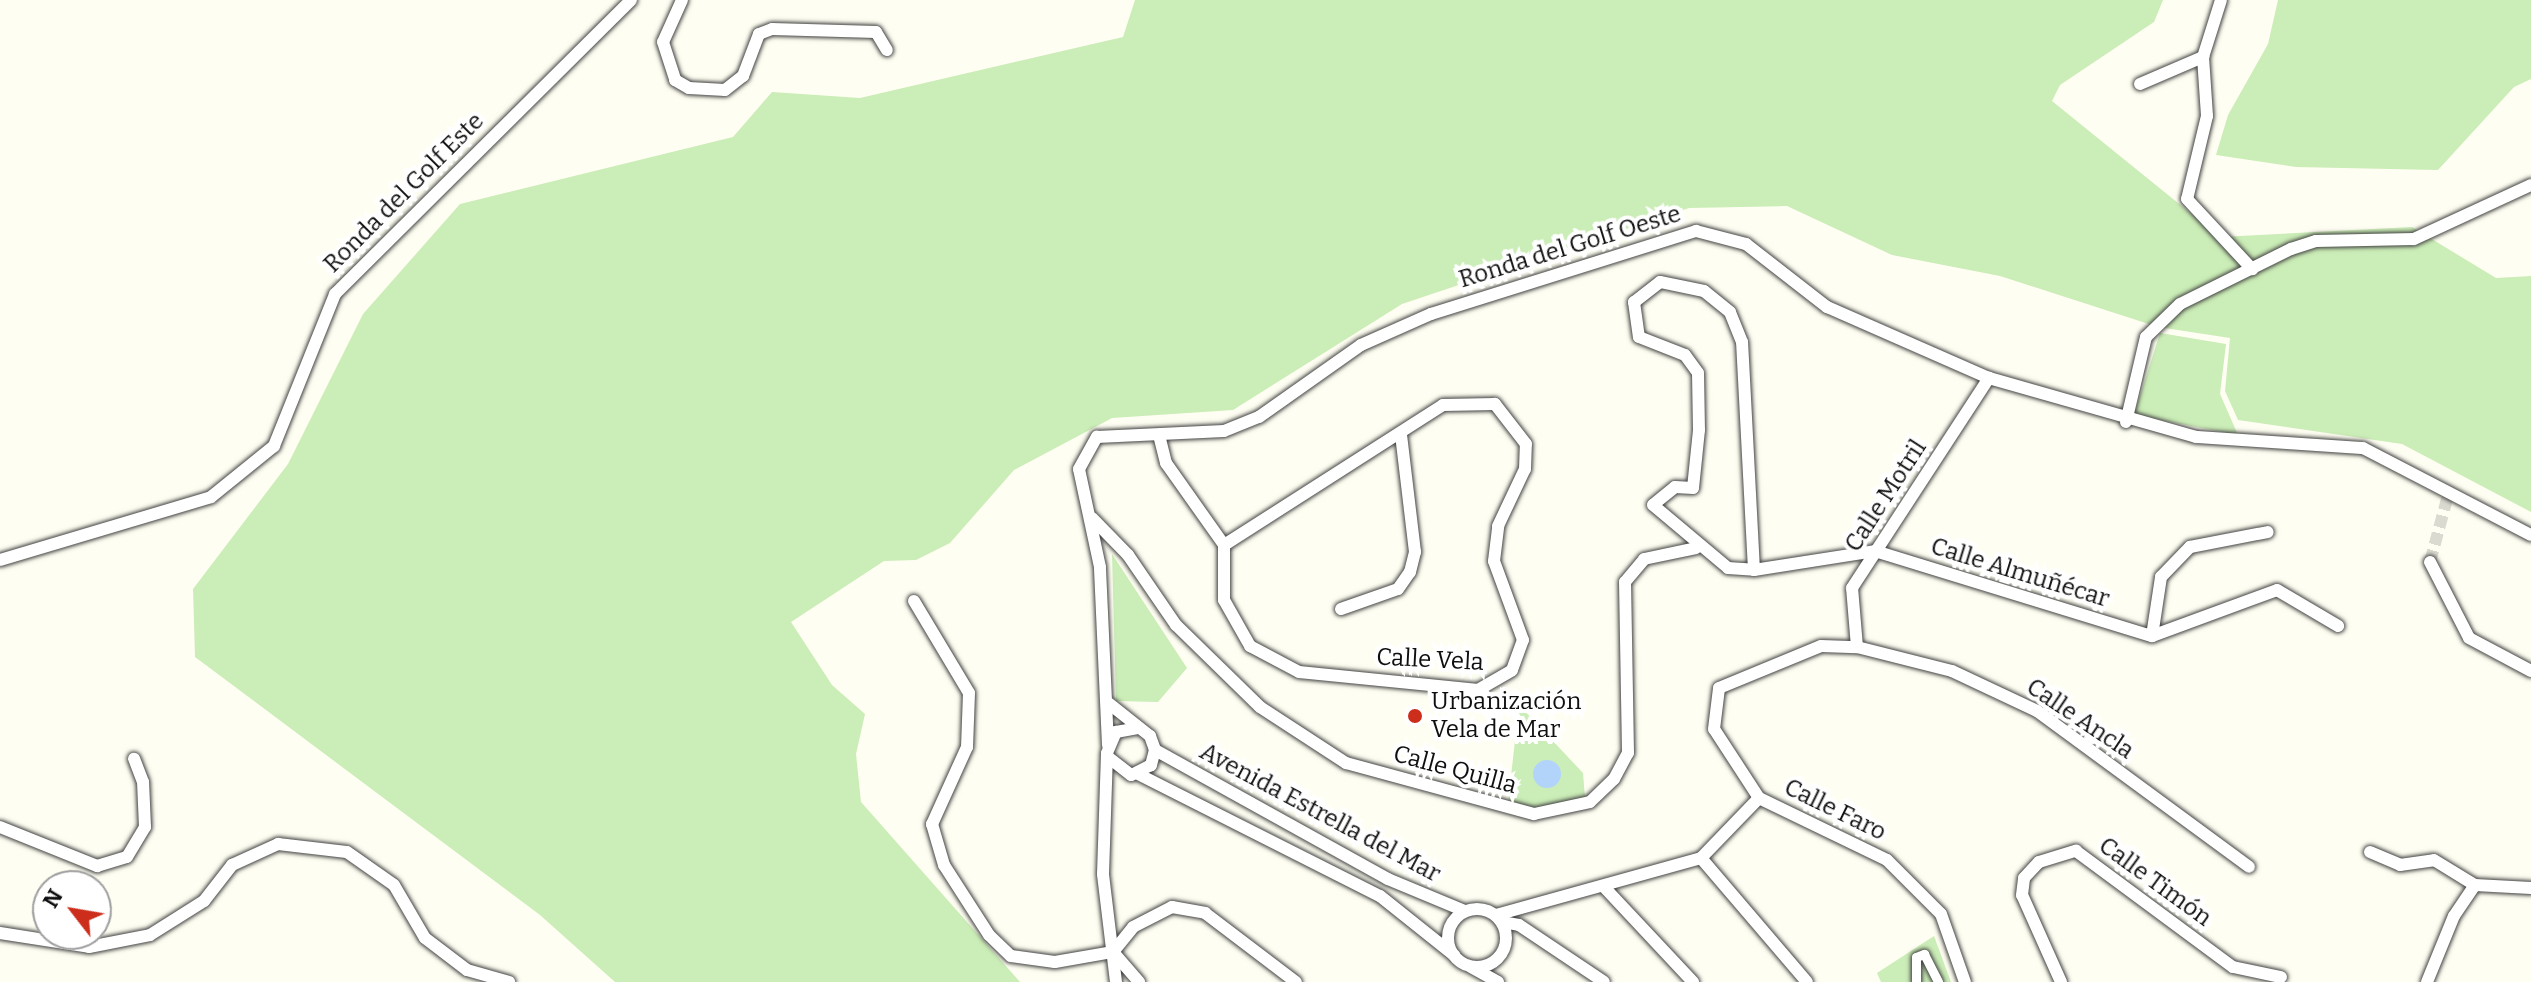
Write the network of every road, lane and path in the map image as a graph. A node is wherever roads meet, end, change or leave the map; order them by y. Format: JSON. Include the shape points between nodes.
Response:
{"nodes":[{"id":1,"x":631,"y":0,"type":"edge"},
{"id":2,"x":682,"y":0,"type":"edge"},
{"id":3,"x":2221,"y":0,"type":"edge"},
{"id":4,"x":887,"y":50,"type":"dead end"},
{"id":5,"x":2203,"y":57,"type":"junction"},
{"id":6,"x":2140,"y":84,"type":"dead end"},
{"id":7,"x":2531,"y":185,"type":"edge"},
{"id":8,"x":2252,"y":269,"type":"junction"},
{"id":9,"x":1989,"y":378,"type":"junction"},
{"id":10,"x":2126,"y":422,"type":"junction"},
{"id":11,"x":1401,"y":434,"type":"junction"},
{"id":12,"x":1159,"y":435,"type":"junction"},
{"id":13,"x":1092,"y":518,"type":"junction"},
{"id":14,"x":2268,"y":532,"type":"dead end"},
{"id":15,"x":2531,"y":535,"type":"edge"},
{"id":16,"x":1224,"y":545,"type":"junction"},
{"id":17,"x":1696,"y":548,"type":"junction"},
{"id":18,"x":1875,"y":551,"type":"junction"},
{"id":19,"x":0,"y":560,"type":"edge"},
{"id":20,"x":2430,"y":562,"type":"tunnel mouth"},
{"id":21,"x":1754,"y":570,"type":"junction"},
{"id":22,"x":914,"y":601,"type":"dead end"},
{"id":23,"x":1341,"y":609,"type":"dead end"},
{"id":24,"x":2338,"y":626,"type":"dead end"},
{"id":25,"x":2152,"y":636,"type":"junction"},
{"id":26,"x":1857,"y":647,"type":"junction"},
{"id":27,"x":2531,"y":671,"type":"edge"},
{"id":28,"x":1105,"y":699,"type":"junction"},
{"id":29,"x":1138,"y":728,"type":"junction"},
{"id":30,"x":1108,"y":749,"type":"junction"},
{"id":31,"x":1155,"y":750,"type":"junction"},
{"id":32,"x":134,"y":759,"type":"dead end"},
{"id":33,"x":1124,"y":774,"type":"junction"},
{"id":34,"x":1138,"y":774,"type":"junction"},
{"id":35,"x":1759,"y":798,"type":"junction"},
{"id":36,"x":1106,"y":799,"type":"junction"},
{"id":37,"x":0,"y":827,"type":"edge"},
{"id":38,"x":2370,"y":852,"type":"dead end"},
{"id":39,"x":1701,"y":858,"type":"junction"},
{"id":40,"x":2249,"y":867,"type":"dead end"},
{"id":41,"x":2475,"y":885,"type":"junction"},
{"id":42,"x":1605,"y":888,"type":"junction"},
{"id":43,"x":2531,"y":888,"type":"edge"},
{"id":44,"x":1465,"y":911,"type":"junction"},
{"id":45,"x":1499,"y":918,"type":"junction"},
{"id":46,"x":0,"y":933,"type":"edge"},
{"id":47,"x":1113,"y":952,"type":"junction"},
{"id":48,"x":1457,"y":958,"type":"junction"},
{"id":49,"x":2281,"y":977,"type":"dead end"},
{"id":50,"x":509,"y":982,"type":"edge"},
{"id":51,"x":1116,"y":982,"type":"edge"},
{"id":52,"x":1139,"y":982,"type":"edge"},
{"id":53,"x":1296,"y":982,"type":"edge"},
{"id":54,"x":1498,"y":982,"type":"edge"},
{"id":55,"x":1604,"y":982,"type":"edge"},
{"id":56,"x":1693,"y":982,"type":"edge"},
{"id":57,"x":1807,"y":982,"type":"edge"},
{"id":58,"x":1916,"y":982,"type":"edge"},
{"id":59,"x":1938,"y":982,"type":"edge"},
{"id":60,"x":1965,"y":982,"type":"edge"},
{"id":61,"x":2061,"y":982,"type":"edge"},
{"id":62,"x":2427,"y":982,"type":"edge"}],
"edges":[{"from":1,"to":19,"type":"street","name":"Ronda del Golf Este","via":[[335,294],[274,446],[211,497]]},
{"from":2,"to":4,"type":"street","via":[[663,42],[675,80],[689,88],[725,90],[743,76],[759,34],[772,29],[876,32]]},
{"from":3,"to":5,"type":"street"},
{"from":5,"to":6,"type":"street"},
{"from":5,"to":8,"type":"street","via":[[2207,116],[2187,199]]},
{"from":7,"to":8,"type":"street","via":[[2414,239],[2316,241]]},
{"from":8,"to":10,"type":"street","via":[[2154,323]]},
{"from":9,"to":10,"type":"street","name":"Ronda del Golf Oeste"},
{"from":9,"to":12,"type":"street","name":"Ronda del Golf Oeste","via":[[1827,307],[1746,244],[1696,231],[1431,314],[1361,345],[1259,417],[1224,431]]},
{"from":9,"to":18,"type":"street","name":"Calle Motril"},
{"from":10,"to":15,"type":"street","name":"Ronda del Golf Oeste","via":[[2209,439],[2363,448],[2404,463]]},
{"from":11,"to":16,"type":"street","name":"Calle Vela"},
{"from":11,"to":16,"type":"street","name":"Calle Vela","via":[[1443,405],[1469,399],[1495,404],[1526,444],[1525,469],[1498,526],[1494,561],[1523,640],[1498,685],[1478,690],[1299,672],[1250,646],[1224,600]]},
{"from":11,"to":23,"type":"street","via":[[1415,552],[1410,572],[1398,589]]},
{"from":12,"to":13,"type":"street","name":"Ronda del Golf Oeste","via":[[1114,431],[1087,446],[1079,469]]},
{"from":12,"to":16,"type":"street","via":[[1166,463]]},
{"from":13,"to":17,"type":"street","name":"Calle Quilla","via":[[1128,555],[1176,625],[1260,707],[1346,763],[1534,814],[1590,802],[1614,779],[1628,753],[1625,582],[1644,559]]},
{"from":13,"to":28,"type":"street","name":"Ronda del Golf Oeste"},
{"from":14,"to":25,"type":"street","via":[[2190,547],[2161,577]]},
{"from":17,"to":21,"type":"street","via":[[1728,568]]},
{"from":17,"to":21,"type":"street","via":[[1653,505],[1675,487],[1693,488],[1699,430],[1698,373],[1685,355],[1639,337],[1634,302],[1660,282],[1704,291],[1730,312],[1742,342]]},
{"from":18,"to":21,"type":"street"},
{"from":18,"to":25,"type":"street","name":"Calle Almuñécar"},
{"from":18,"to":26,"type":"street","name":"Calle Motril","via":[[1852,588]]},
{"from":20,"to":27,"type":"street","via":[[2469,638]]},
{"from":22,"to":47,"type":"street","via":[[969,693],[967,747],[932,824],[944,865],[1011,956],[1055,962]]},
{"from":24,"to":25,"type":"street","via":[[2277,590]]},
{"from":26,"to":35,"type":"street","name":"Calle Ancla","via":[[1821,646],[1719,688],[1714,729]]},
{"from":26,"to":40,"type":"street","name":"Calle Ancla","via":[[1952,671],[2037,711]]},
{"from":28,"to":29,"type":"street"},
{"from":28,"to":30,"type":"street","name":"Ronda del Golf Oeste"},
{"from":29,"to":30,"type":"street","via":[[1123,729]]},
{"from":29,"to":31,"type":"street"},
{"from":30,"to":33,"type":"street"},
{"from":30,"to":36,"type":"street","name":"Ronda del Golf Oeste"},
{"from":31,"to":34,"type":"street"},
{"from":31,"to":44,"type":"street","name":"Avenida Estrella del Mar","via":[[1388,879]]},
{"from":32,"to":37,"type":"street","via":[[143,782],[145,827],[127,857],[97,866]]},
{"from":33,"to":34,"type":"street"},
{"from":33,"to":36,"type":"street"},
{"from":34,"to":48,"type":"street","name":"Avenida Estrella del Mar","via":[[1380,896]]},
{"from":35,"to":39,"type":"street"},
{"from":35,"to":60,"type":"street","name":"Calle Faro","via":[[1887,860],[1941,914]]},
{"from":36,"to":47,"type":"street","name":"Ronda del Golf Oeste","via":[[1103,874]]},
{"from":38,"to":41,"type":"street","via":[[2400,865],[2434,860]]},
{"from":39,"to":42,"type":"street"},
{"from":39,"to":57,"type":"street"},
{"from":41,"to":43,"type":"street"},
{"from":41,"to":62,"type":"street","via":[[2454,916]]},
{"from":42,"to":45,"type":"street"},
{"from":42,"to":56,"type":"street"},
{"from":44,"to":45,"type":"street"},
{"from":44,"to":48,"type":"street","via":[[1449,930]]},
{"from":45,"to":48,"type":"street","via":[[1507,941],[1498,959],[1480,967]]},
{"from":45,"to":55,"type":"street","via":[[1519,925]]},
{"from":46,"to":50,"type":"street","via":[[89,947],[150,935],[204,901],[232,865],[278,844],[347,852],[394,885],[425,938],[467,970]]},
{"from":47,"to":51,"type":"street","name":"Ronda del Golf Oeste"},
{"from":47,"to":52,"type":"street"},
{"from":47,"to":53,"type":"street","via":[[1133,927],[1172,907],[1205,913]]},
{"from":48,"to":54,"type":"street","name":"Avenida Estrella del Mar"},
{"from":49,"to":61,"type":"street","name":"Calle Timón","via":[[2233,967],[2076,851],[2039,862],[2024,878],[2022,895],[2026,918],[2053,953]]},
{"from":58,"to":59,"type":"street","via":[[1916,957],[1924,954]]}]}
